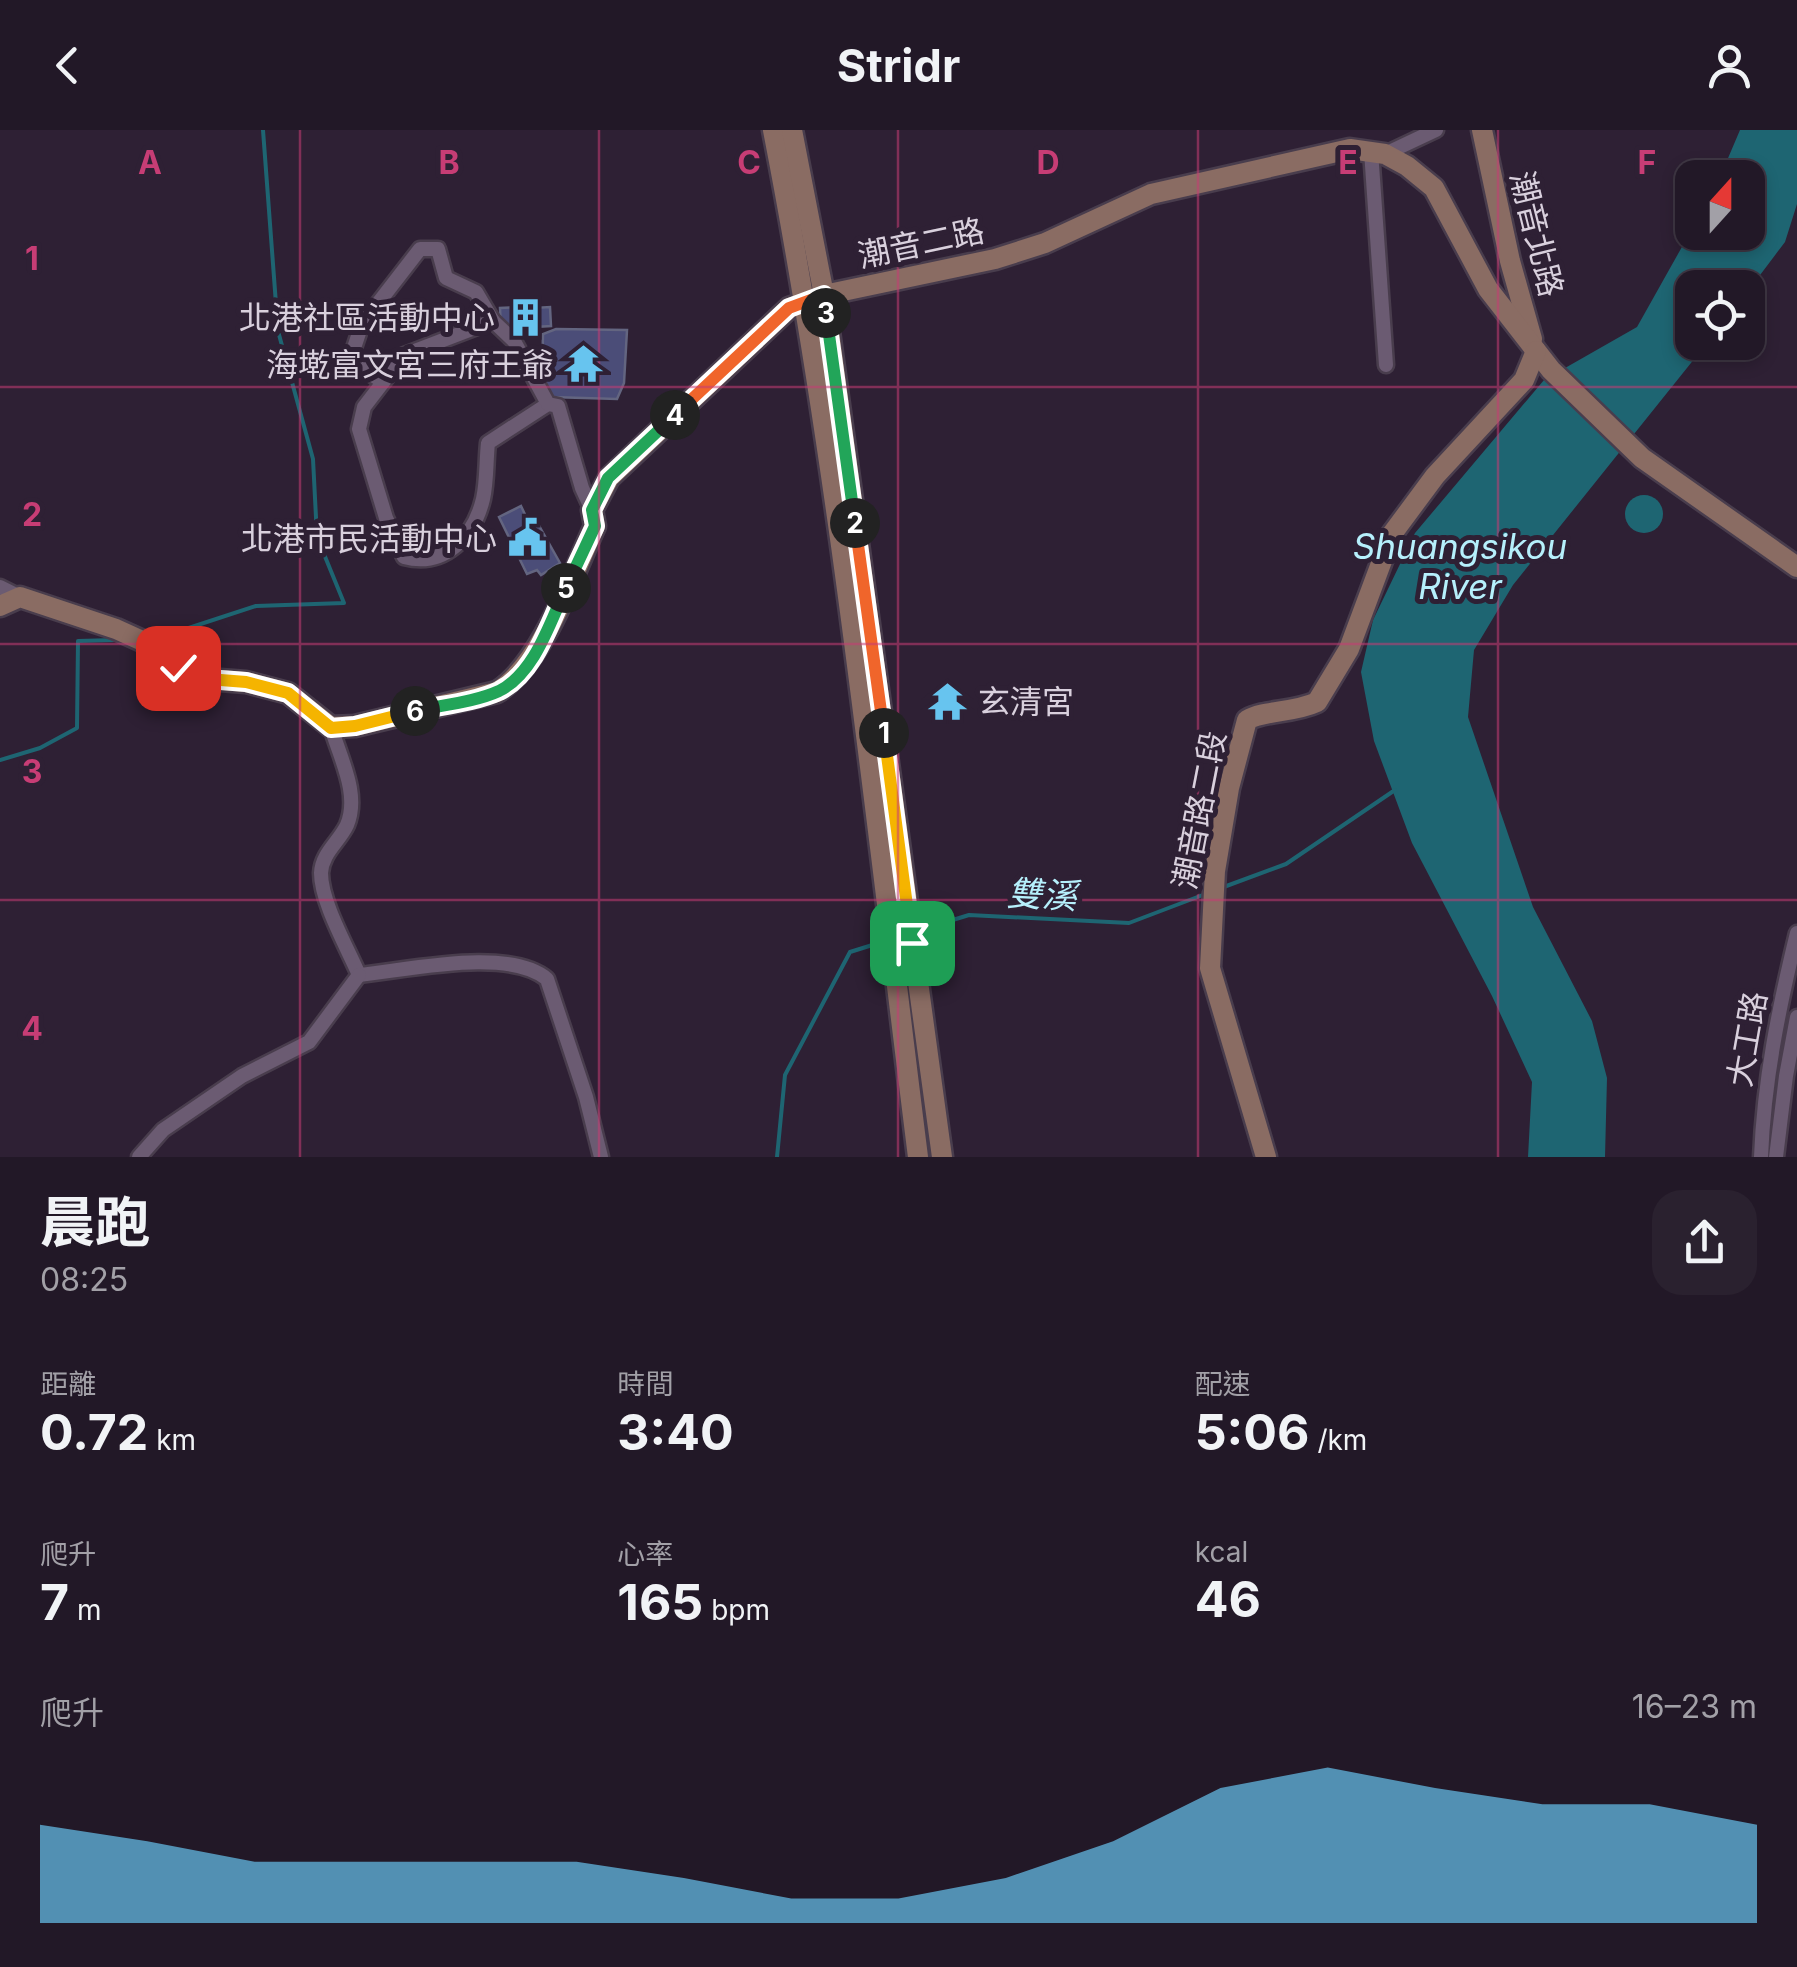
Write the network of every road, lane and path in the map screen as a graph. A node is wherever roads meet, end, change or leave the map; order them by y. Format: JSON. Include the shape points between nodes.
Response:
{"nodes":[{"id":1,"x":773,"y":130,"type":"edge"},
{"id":2,"x":792,"y":130,"type":"edge"},
{"id":3,"x":1436,"y":130,"type":"edge"},
{"id":4,"x":1482,"y":130,"type":"edge"},
{"id":5,"x":1378,"y":152,"type":"junction"},
{"id":6,"x":815,"y":297,"type":"junction"},
{"id":7,"x":493,"y":321,"type":"junction"},
{"id":8,"x":1536,"y":351,"type":"junction"},
{"id":9,"x":1386,"y":364,"type":"dead end"},
{"id":10,"x":383,"y":382,"type":"junction"},
{"id":11,"x":548,"y":404,"type":"junction"},
{"id":12,"x":592,"y":510,"type":"junction"},
{"id":13,"x":1797,"y":567,"type":"edge"},
{"id":14,"x":0,"y":587,"type":"edge"},
{"id":15,"x":10,"y":601,"type":"edge"},
{"id":16,"x":331,"y":728,"type":"junction"},
{"id":17,"x":904,"y":932,"type":"junction"},
{"id":18,"x":1797,"y":932,"type":"edge"},
{"id":19,"x":359,"y":975,"type":"junction"},
{"id":20,"x":1797,"y":1016,"type":"edge"},
{"id":21,"x":139,"y":1157,"type":"edge"},
{"id":22,"x":600,"y":1157,"type":"edge"},
{"id":23,"x":918,"y":1157,"type":"edge"},
{"id":24,"x":942,"y":1157,"type":"edge"},
{"id":25,"x":1266,"y":1157,"type":"edge"},
{"id":26,"x":1761,"y":1157,"type":"edge"},
{"id":27,"x":1776,"y":1157,"type":"edge"}],
"edges":[{"from":1,"to":6,"type":"street"},
{"from":2,"to":6,"type":"street"},
{"from":3,"to":5,"type":"street"},
{"from":4,"to":8,"type":"street","name":"潮音北路"},
{"from":5,"to":6,"type":"street","name":"潮音二路","via":[[1350,149],[1151,194],[995,260]]},
{"from":5,"to":8,"type":"street","via":[[1434,188],[1488,289]]},
{"from":5,"to":9,"type":"street"},
{"from":6,"to":12,"type":"street","name":"潮音二路","via":[[778,317],[608,478]]},
{"from":6,"to":17,"type":"street"},
{"from":7,"to":10,"type":"street","via":[[404,355]]},
{"from":7,"to":10,"type":"street","via":[[476,292],[446,278],[438,249],[420,248],[362,324],[350,360]]},
{"from":7,"to":11,"type":"street","via":[[514,341]]},
{"from":8,"to":13,"type":"street","via":[[1642,458]]},
{"from":8,"to":25,"type":"street","name":"潮音路二段","via":[[1524,380],[1435,476],[1392,534],[1349,649],[1318,702],[1247,720],[1214,870],[1210,968]]},
{"from":10,"to":11,"type":"street","via":[[364,407],[359,429],[396,545],[418,561],[450,554],[466,536],[482,500],[488,443]]},
{"from":11,"to":12,"type":"street","via":[[558,406]]},
{"from":12,"to":16,"type":"street","name":"潮音二路","via":[[595,526],[515,681],[497,692]]},
{"from":14,"to":15,"type":"street"},
{"from":15,"to":16,"type":"street","via":[[116,629],[208,679],[288,693]]},
{"from":16,"to":19,"type":"street","via":[[354,801],[321,872]]},
{"from":17,"to":23,"type":"street","via":[[893,959]]},
{"from":17,"to":24,"type":"street"},
{"from":18,"to":26,"type":"street","name":"大工路","via":[[1776,1017]]},
{"from":19,"to":21,"type":"street","via":[[309,1042],[242,1076],[164,1130]]},
{"from":19,"to":22,"type":"street","via":[[498,960],[533,967],[547,978]]},
{"from":20,"to":27,"type":"street","name":"大工路"}]}
